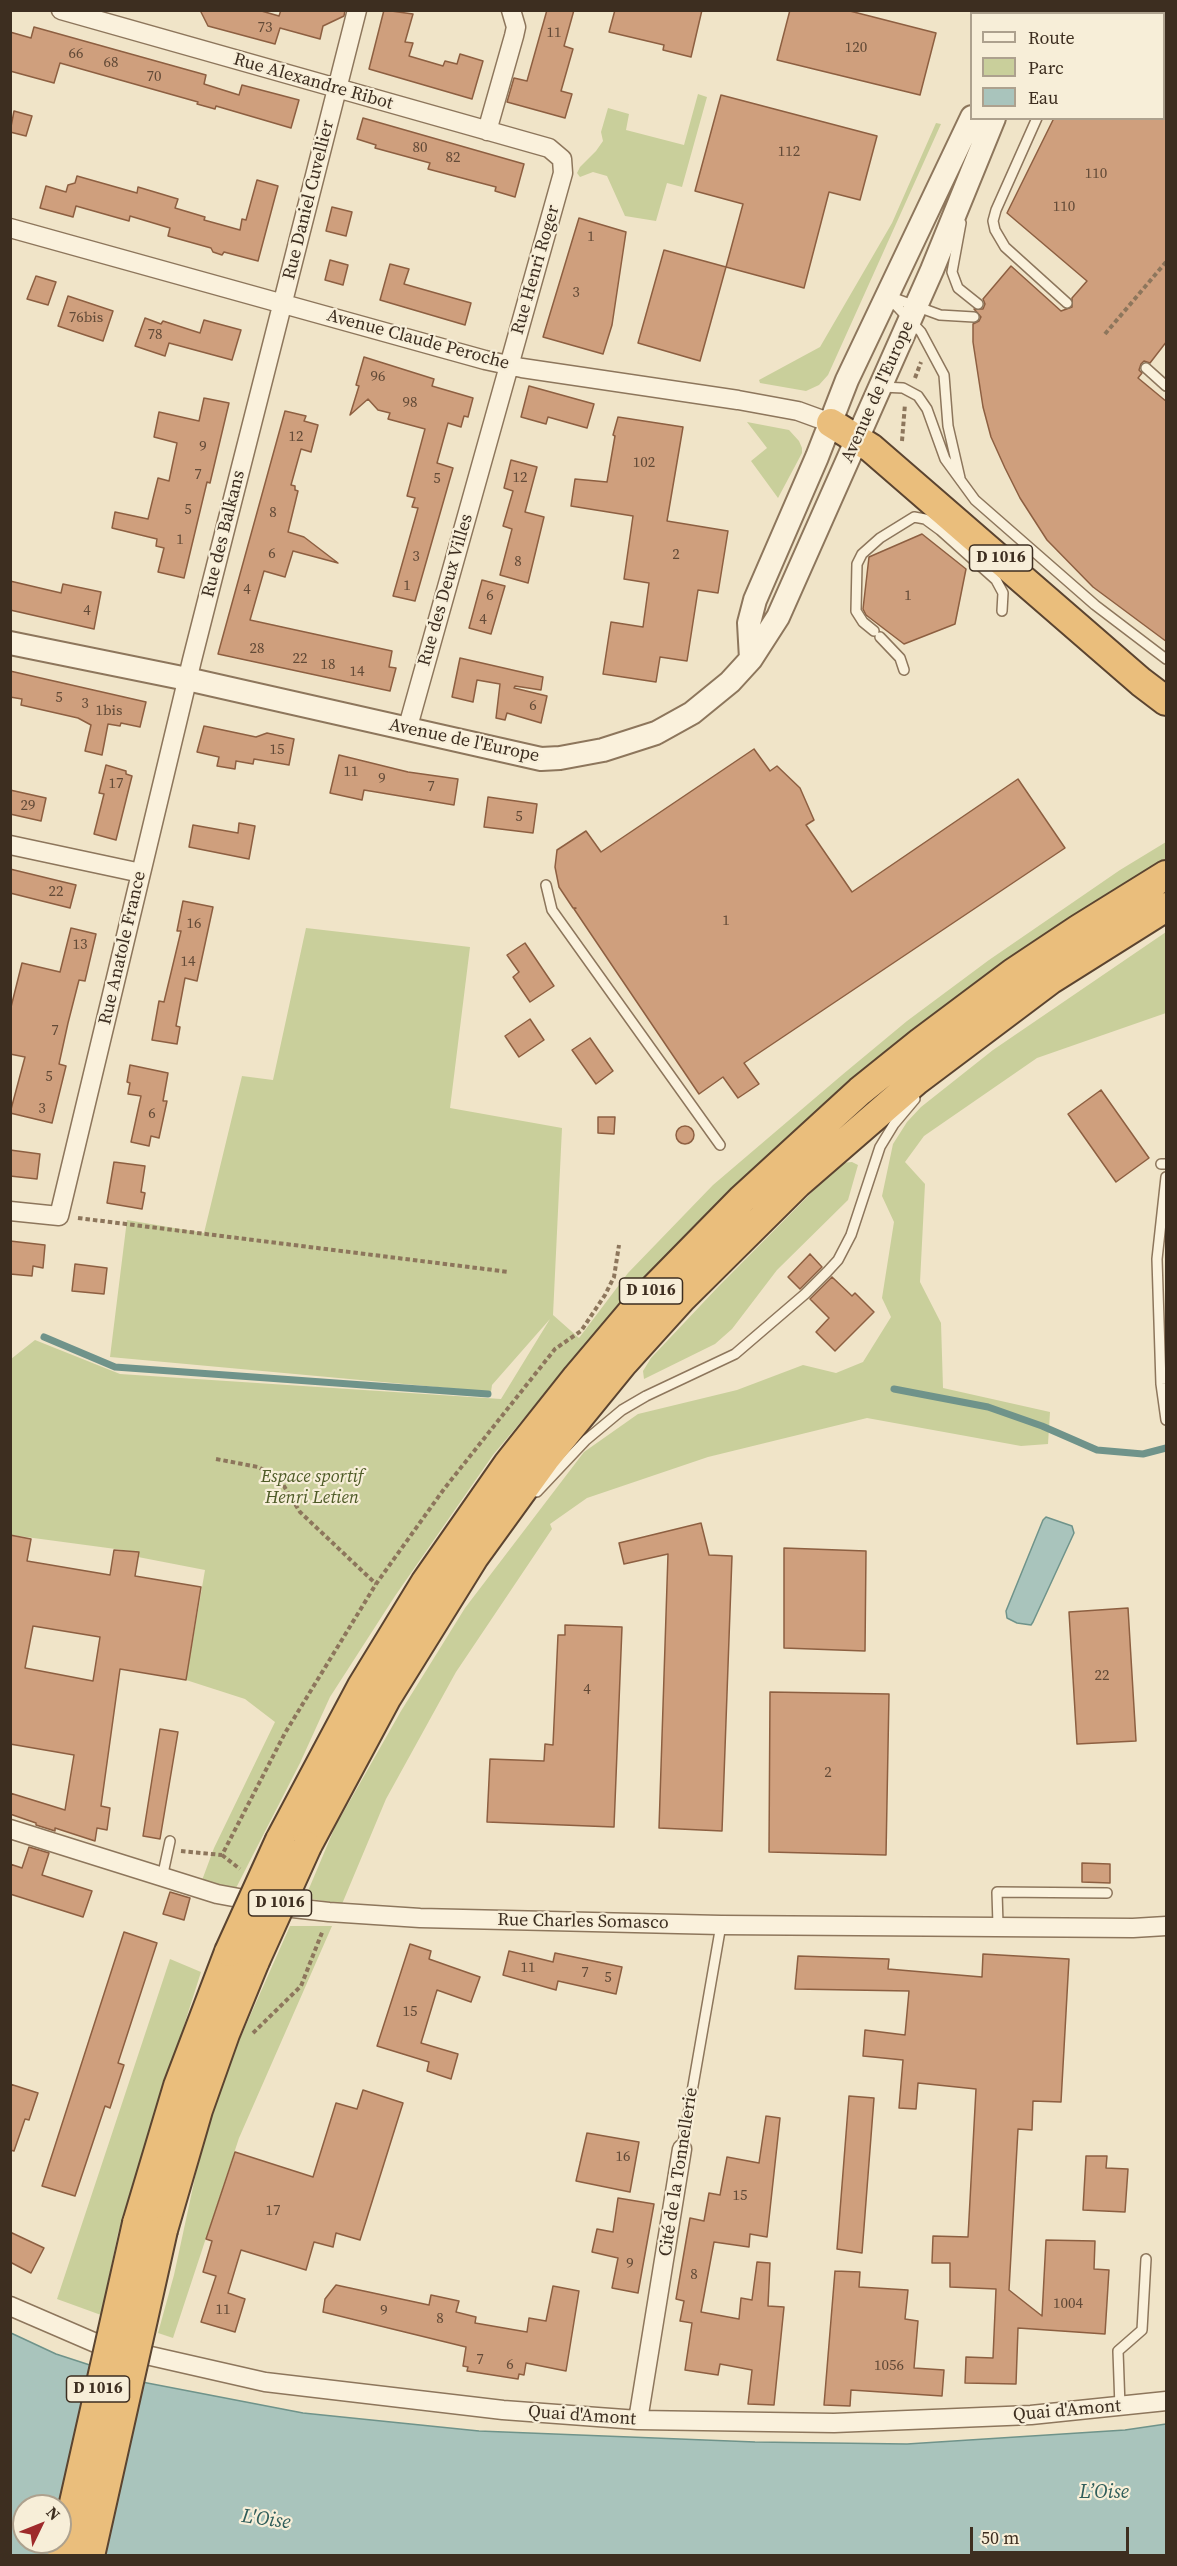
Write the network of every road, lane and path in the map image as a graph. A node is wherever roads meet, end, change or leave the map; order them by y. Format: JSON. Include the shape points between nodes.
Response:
{"nodes":[{"id":1,"x":61,"y":10,"type":"edge"},
{"id":2,"x":357,"y":10,"type":"edge"},
{"id":3,"x":511,"y":10,"type":"edge"},
{"id":4,"x":337,"y":88,"type":"junction"},
{"id":5,"x":971,"y":120,"type":"edge"},
{"id":6,"x":993,"y":120,"type":"edge"},
{"id":7,"x":1036,"y":120,"type":"edge"},
{"id":8,"x":487,"y":130,"type":"junction"},
{"id":9,"x":562,"y":159,"type":"joint"},
{"id":10,"x":975,"y":166,"type":"junction"},
{"id":11,"x":10,"y":228,"type":"edge"},
{"id":12,"x":1167,"y":262,"type":"edge"},
{"id":13,"x":886,"y":296,"type":"junction"},
{"id":14,"x":1068,"y":303,"type":"dead end"},
{"id":15,"x":283,"y":304,"type":"junction"},
{"id":16,"x":978,"y":304,"type":"dead end"},
{"id":17,"x":913,"y":314,"type":"junction"},
{"id":18,"x":974,"y":316,"type":"dead end"},
{"id":19,"x":1105,"y":334,"type":"dead end"},
{"id":20,"x":928,"y":343,"type":"junction"},
{"id":21,"x":509,"y":365,"type":"junction"},
{"id":22,"x":1146,"y":368,"type":"dead end"},
{"id":23,"x":1167,"y":386,"type":"edge"},
{"id":24,"x":880,"y":388,"type":"junction"},
{"id":25,"x":261,"y":389,"type":"joint"},
{"id":26,"x":910,"y":391,"type":"junction"},
{"id":27,"x":831,"y":423,"type":"junction"},
{"id":28,"x":858,"y":438,"type":"junction"},
{"id":29,"x":904,"y":445,"type":"dead end"},
{"id":30,"x":485,"y":449,"type":"joint"},
{"id":31,"x":962,"y":484,"type":"junction"},
{"id":32,"x":1002,"y":611,"type":"dead end"},
{"id":33,"x":10,"y":643,"type":"edge"},
{"id":34,"x":751,"y":659,"type":"junction"},
{"id":35,"x":1167,"y":659,"type":"edge"},
{"id":36,"x":904,"y":670,"type":"dead end"},
{"id":37,"x":187,"y":679,"type":"junction"},
{"id":38,"x":1167,"y":701,"type":"edge"},
{"id":39,"x":407,"y":730,"type":"junction"},
{"id":40,"x":10,"y":845,"type":"edge"},
{"id":41,"x":141,"y":873,"type":"junction"},
{"id":42,"x":1167,"y":875,"type":"edge"},
{"id":43,"x":546,"y":885,"type":"dead end"},
{"id":44,"x":1167,"y":907,"type":"edge"},
{"id":45,"x":983,"y":1029,"type":"junction"},
{"id":46,"x":720,"y":1145,"type":"dead end"},
{"id":47,"x":1167,"y":1177,"type":"edge"},
{"id":48,"x":10,"y":1211,"type":"edge"},
{"id":49,"x":59,"y":1216,"type":"junction"},
{"id":50,"x":619,"y":1245,"type":"dead end"},
{"id":51,"x":509,"y":1272,"type":"dead end"},
{"id":52,"x":1167,"y":1420,"type":"edge"},
{"id":53,"x":216,"y":1459,"type":"dead end"},
{"id":54,"x":533,"y":1496,"type":"dead end"},
{"id":55,"x":526,"y":1504,"type":"dead end"},
{"id":56,"x":470,"y":1564,"type":"junction"},
{"id":57,"x":376,"y":1584,"type":"junction"},
{"id":58,"x":10,"y":1829,"type":"edge"},
{"id":59,"x":170,"y":1841,"type":"dead end"},
{"id":60,"x":293,"y":1843,"type":"junction"},
{"id":61,"x":165,"y":1879,"type":"junction"},
{"id":62,"x":1107,"y":1893,"type":"dead end"},
{"id":63,"x":329,"y":1912,"type":"junction"},
{"id":64,"x":721,"y":1924,"type":"junction"},
{"id":65,"x":999,"y":1926,"type":"junction"},
{"id":66,"x":1167,"y":1926,"type":"edge"},
{"id":67,"x":247,"y":2040,"type":"dead end"},
{"id":68,"x":682,"y":2149,"type":"joint"},
{"id":69,"x":150,"y":2227,"type":"junction"},
{"id":70,"x":1146,"y":2259,"type":"dead end"},
{"id":71,"x":10,"y":2306,"type":"edge"},
{"id":72,"x":1167,"y":2401,"type":"edge"},
{"id":73,"x":1120,"y":2407,"type":"junction"},
{"id":74,"x":638,"y":2420,"type":"junction"},
{"id":75,"x":62,"y":2556,"type":"edge"},
{"id":76,"x":90,"y":2556,"type":"edge"}],
"edges":[{"from":1,"to":4,"type":"street","name":"Rue Alexandre Ribot"},
{"from":2,"to":4,"type":"street","name":"Rue Daniel Cuvellier"},
{"from":3,"to":8,"type":"street","via":[[516,27]]},
{"from":4,"to":8,"type":"street","name":"Rue Alexandre Ribot"},
{"from":4,"to":15,"type":"street","name":"Rue Daniel Cuvellier"},
{"from":5,"to":13,"type":"street","name":"Avenue de l'Europe"},
{"from":6,"to":10,"type":"street","name":"Avenue de l'Europe"},
{"from":7,"to":14,"type":"lane","via":[[993,221],[1005,247]]},
{"from":8,"to":9,"type":"street","name":"Rue Alexandre Ribot","via":[[549,148]]},
{"from":9,"to":21,"type":"street","name":"Rue Henri Roger","via":[[563,173]]},
{"from":10,"to":16,"type":"lane","via":[[952,272],[958,288]]},
{"from":10,"to":17,"type":"street","name":"Avenue de l'Europe"},
{"from":11,"to":15,"type":"street","name":"Avenue Claude Peroche"},
{"from":12,"to":19,"type":"path"},
{"from":13,"to":17,"type":"lane"},
{"from":13,"to":17,"type":"lane"},
{"from":13,"to":27,"type":"street","name":"Avenue de l'Europe"},
{"from":15,"to":21,"type":"street","name":"Avenue Claude Peroche"},
{"from":15,"to":25,"type":"street","name":"Rue Daniel Cuvellier"},
{"from":17,"to":18,"type":"lane"},
{"from":17,"to":20,"type":"lane"},
{"from":17,"to":24,"type":"street","name":"Avenue de l'Europe"},
{"from":20,"to":26,"type":"path"},
{"from":20,"to":31,"type":"lane","via":[[945,375],[948,426]]},
{"from":21,"to":27,"type":"street","name":"Avenue Claude Peroche","via":[[738,400],[798,411]]},
{"from":21,"to":30,"type":"street","name":"Rue Henri Roger"},
{"from":22,"to":23,"type":"lane"},
{"from":24,"to":26,"type":"lane"},
{"from":24,"to":28,"type":"street","name":"Avenue de l'Europe"},
{"from":25,"to":37,"type":"street","name":"Rue des Balkans"},
{"from":26,"to":29,"type":"path","via":[[903,410]]},
{"from":26,"to":31,"type":"lane","via":[[927,409],[945,459]]},
{"from":27,"to":28,"type":"highway","number":"D 1016"},
{"from":27,"to":34,"type":"street","name":"Avenue de l'Europe","via":[[755,600],[749,623]]},
{"from":28,"to":34,"type":"street","name":"Avenue de l'Europe","via":[[791,591]]},
{"from":28,"to":38,"type":"highway","number":"D 1016"},
{"from":30,"to":39,"type":"street","name":"Rue des Deux Villes"},
{"from":31,"to":35,"type":"lane","via":[[975,500],[1095,605]]},
{"from":32,"to":36,"type":"lane","via":[[1003,593],[996,580],[940,530],[925,519],[914,517],[880,538],[857,564],[856,611],[900,658]]},
{"from":33,"to":37,"type":"street","name":"Avenue de l'Europe"},
{"from":34,"to":39,"type":"street","name":"Avenue de l'Europe","via":[[730,682],[675,723],[624,745],[576,756],[541,759]]},
{"from":37,"to":39,"type":"street","name":"Avenue de l'Europe"},
{"from":37,"to":41,"type":"street","name":"Rue Anatole France"},
{"from":40,"to":41,"type":"street"},
{"from":41,"to":49,"type":"street","name":"Rue Anatole France"},
{"from":42,"to":60,"type":"highway","number":"D 1016","via":[[1021,968],[860,1091],[742,1199],[637,1306],[508,1464],[429,1576],[362,1686]]},
{"from":43,"to":46,"type":"lane","via":[[552,910]]},
{"from":44,"to":45,"type":"highway","number":"D 1016","via":[[1090,954]]},
{"from":45,"to":54,"type":"lane","via":[[916,1097],[886,1136],[875,1158],[851,1235],[827,1272],[735,1354],[646,1396],[612,1417]]},
{"from":45,"to":56,"type":"highway","number":"D 1016","via":[[885,1105],[826,1157],[681,1299],[545,1459]]},
{"from":47,"to":52,"type":"lane","via":[[1157,1259],[1161,1384]]},
{"from":48,"to":49,"type":"street"},
{"from":49,"to":51,"type":"path"},
{"from":50,"to":57,"type":"path","via":[[614,1277],[581,1331],[555,1349],[444,1489]]},
{"from":53,"to":57,"type":"path","via":[[258,1467],[279,1478],[300,1512]]},
{"from":55,"to":56,"type":"lane"},
{"from":56,"to":60,"type":"highway","number":"D 1016"},
{"from":57,"to":61,"type":"path","via":[[285,1733],[222,1855],[178,1851]]},
{"from":58,"to":61,"type":"street","name":"Rue Charles Somasco"},
{"from":59,"to":61,"type":"lane"},
{"from":60,"to":69,"type":"highway","number":"D 1016","bridge":true,"via":[[178,2086]]},
{"from":61,"to":63,"type":"street","name":"Rue Charles Somasco","via":[[248,1901]]},
{"from":62,"to":65,"type":"lane","via":[[997,1892]]},
{"from":63,"to":64,"type":"street","name":"Rue Charles Somasco","via":[[420,1918]]},
{"from":63,"to":67,"type":"path","via":[[301,1986]]},
{"from":64,"to":65,"type":"street","name":"Rue Charles Somasco"},
{"from":64,"to":68,"type":"lane","name":"Cité de la Tonnellerie"},
{"from":65,"to":66,"type":"street","name":"Rue Charles Somasco"},
{"from":68,"to":74,"type":"street","name":"Cité de la Tonnellerie"},
{"from":69,"to":75,"type":"highway","number":"D 1016","bridge":true},
{"from":69,"to":76,"type":"highway","number":"D 1016","bridge":true},
{"from":70,"to":73,"type":"lane","via":[[1142,2330],[1118,2351]]},
{"from":71,"to":74,"type":"street","name":"Quai d'Amont","via":[[98,2344],[265,2382],[502,2410]]},
{"from":72,"to":73,"type":"street","name":"Quai d'Amont"},
{"from":73,"to":74,"type":"street","name":"Quai d'Amont","via":[[834,2423]]}]}
